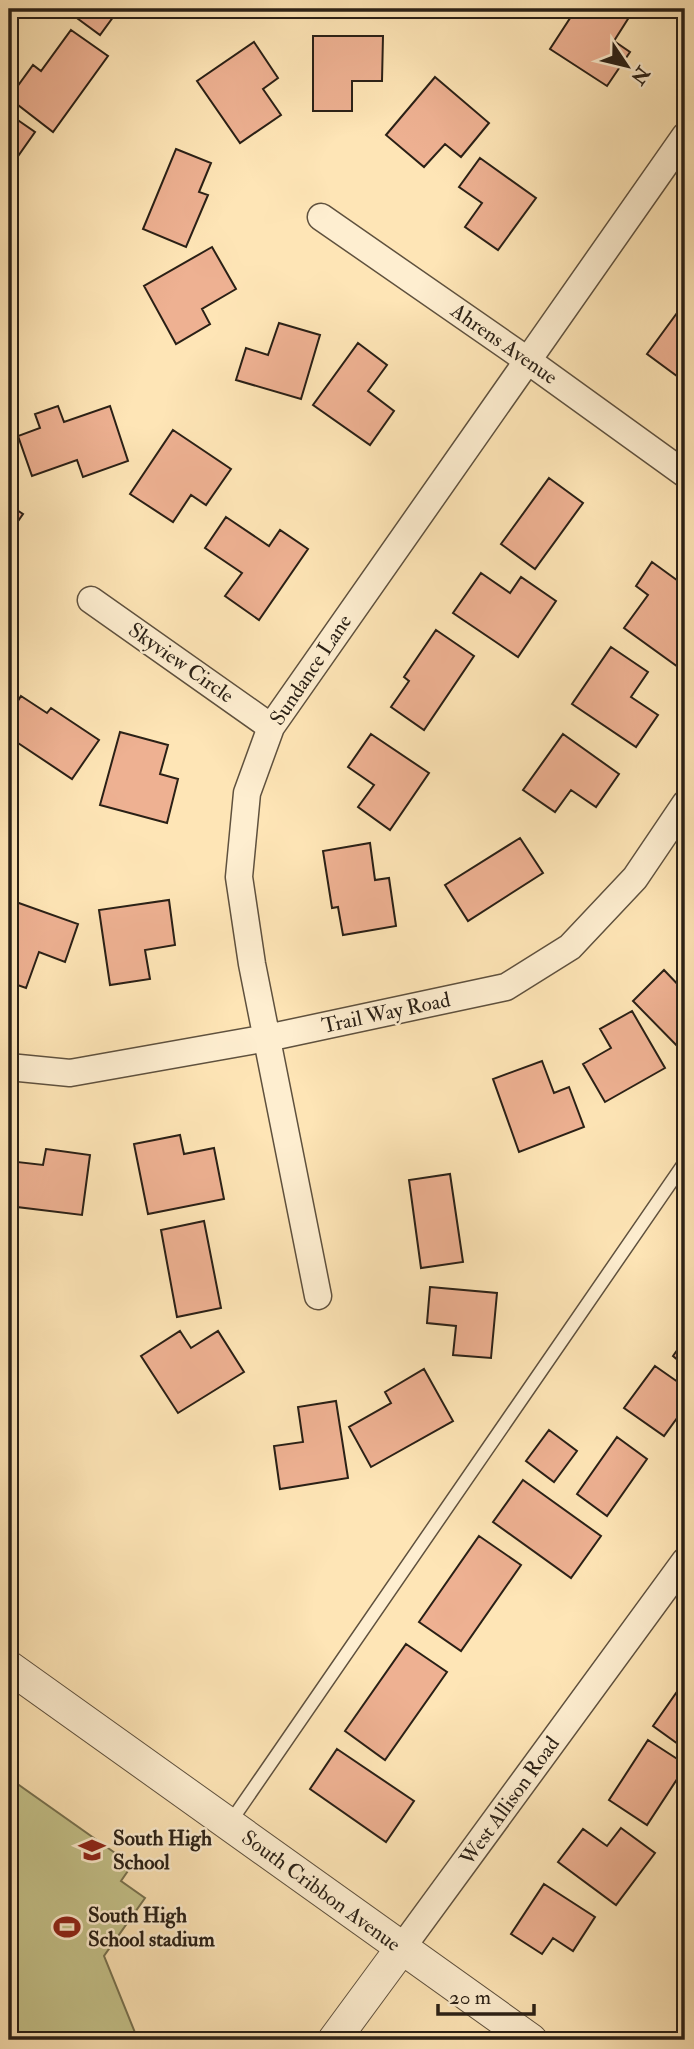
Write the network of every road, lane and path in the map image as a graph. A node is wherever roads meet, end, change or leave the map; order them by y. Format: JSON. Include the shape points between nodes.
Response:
{"nodes":[{"id":1,"x":685,"y":136,"type":"edge"},
{"id":2,"x":321,"y":217,"type":"dead end"},
{"id":3,"x":527,"y":360,"type":"junction"},
{"id":4,"x":685,"y":474,"type":"edge"},
{"id":5,"x":91,"y":600,"type":"dead end"},
{"id":6,"x":271,"y":727,"type":"junction"},
{"id":7,"x":685,"y":804,"type":"edge"},
{"id":8,"x":267,"y":1038,"type":"junction"},
{"id":9,"x":9,"y":1067,"type":"edge"},
{"id":10,"x":685,"y":1162,"type":"edge"},
{"id":11,"x":318,"y":1296,"type":"dead end"},
{"id":12,"x":685,"y":1561,"type":"edge"},
{"id":13,"x":9,"y":1667,"type":"edge"},
{"id":14,"x":229,"y":1824,"type":"junction"},
{"id":15,"x":401,"y":1949,"type":"junction"},
{"id":16,"x":334,"y":2040,"type":"edge"},
{"id":17,"x":531,"y":2040,"type":"edge"}],
"edges":[{"from":1,"to":3,"type":"street","name":"Sundance Lane"},
{"from":2,"to":3,"type":"street","name":"Ahrens Avenue"},
{"from":3,"to":4,"type":"street","name":"Ahrens Avenue"},
{"from":3,"to":6,"type":"street","name":"Sundance Lane"},
{"from":5,"to":6,"type":"street","name":"Skyview Circle"},
{"from":6,"to":8,"type":"street","name":"Sundance Lane","via":[[247,793],[239,877]]},
{"from":7,"to":8,"type":"street","name":"Trail Way Road","via":[[635,878],[570,947],[506,987]]},
{"from":8,"to":9,"type":"street","name":"Trail Way Road","via":[[70,1073]]},
{"from":8,"to":11,"type":"street","name":"Sundance Lane"},
{"from":10,"to":14,"type":"lane"},
{"from":12,"to":15,"type":"street","name":"West Allison Road"},
{"from":13,"to":14,"type":"street","name":"South Cribbon Avenue"},
{"from":14,"to":15,"type":"street","name":"South Cribbon Avenue"},
{"from":15,"to":16,"type":"street","name":"West Allison Road"},
{"from":15,"to":17,"type":"street","name":"South Cribbon Avenue"}]}
